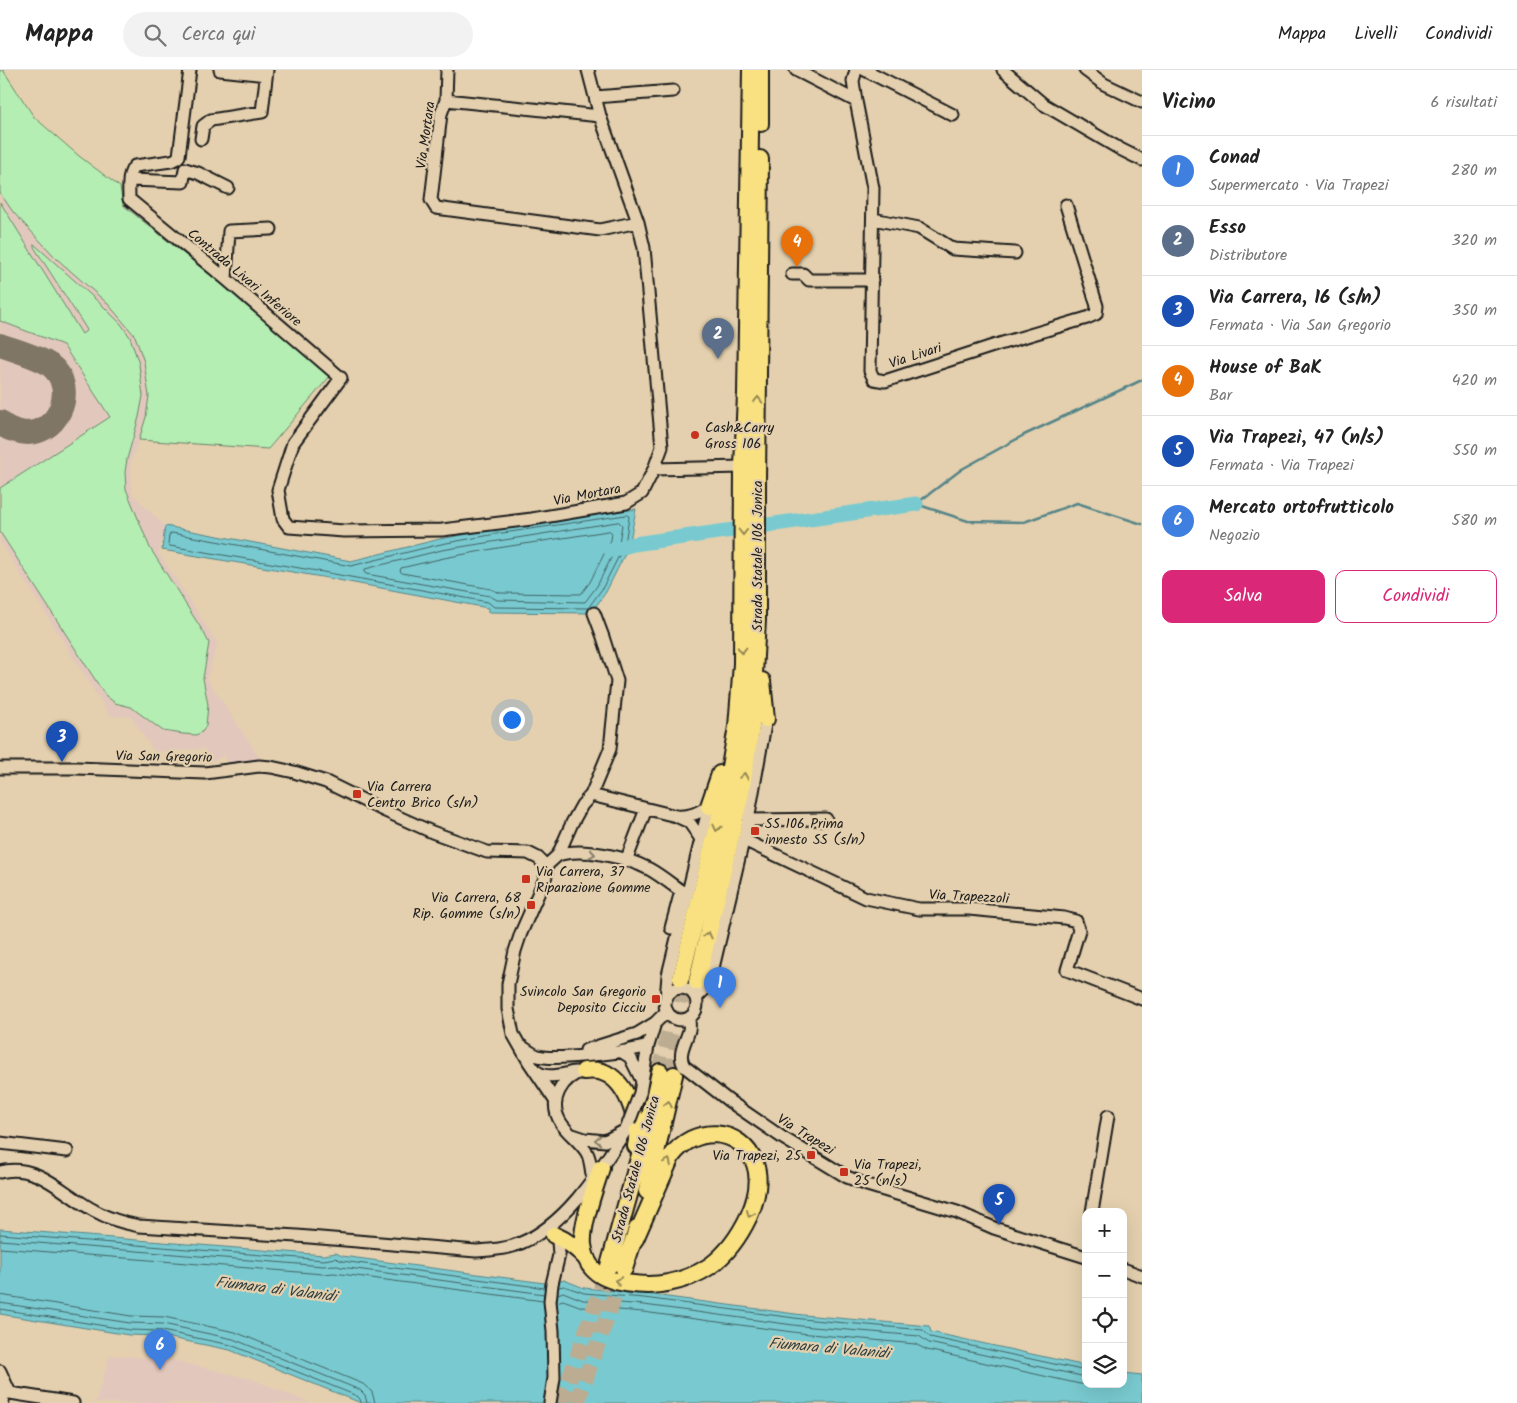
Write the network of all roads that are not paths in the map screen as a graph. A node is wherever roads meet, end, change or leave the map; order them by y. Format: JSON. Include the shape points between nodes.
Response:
{"nodes":[{"id":1,"x":190,"y":70,"type":"edge"},
{"id":2,"x":220,"y":70,"type":"edge"},
{"id":3,"x":447,"y":70,"type":"edge"},
{"id":4,"x":588,"y":70,"type":"edge"},
{"id":5,"x":751,"y":70,"type":"edge"},
{"id":6,"x":761,"y":70,"type":"edge"},
{"id":7,"x":796,"y":70,"type":"edge"},
{"id":8,"x":856,"y":70,"type":"edge"},
{"id":9,"x":865,"y":70,"type":"edge"},
{"id":10,"x":1003,"y":70,"type":"edge"},
{"id":11,"x":1085,"y":70,"type":"edge"},
{"id":12,"x":267,"y":72,"type":"edge"},
{"id":13,"x":674,"y":92,"type":"dead end"},
{"id":14,"x":595,"y":97,"type":"junction"},
{"id":15,"x":446,"y":100,"type":"junction"},
{"id":16,"x":856,"y":101,"type":"junction"},
{"id":17,"x":1142,"y":102,"type":"edge"},
{"id":18,"x":953,"y":114,"type":"dead end"},
{"id":19,"x":600,"y":116,"type":"junction"},
{"id":20,"x":755,"y":124,"type":"junction"},
{"id":21,"x":201,"y":139,"type":"dead end"},
{"id":22,"x":1142,"y":160,"type":"edge"},
{"id":23,"x":130,"y":180,"type":"junction"},
{"id":24,"x":228,"y":188,"type":"dead end"},
{"id":25,"x":1066,"y":205,"type":"dead end"},
{"id":26,"x":873,"y":219,"type":"junction"},
{"id":27,"x":638,"y":222,"type":"junction"},
{"id":28,"x":272,"y":229,"type":"dead end"},
{"id":29,"x":1016,"y":253,"type":"dead end"},
{"id":30,"x":792,"y":274,"type":"dead end"},
{"id":31,"x":226,"y":279,"type":"junction"},
{"id":32,"x":872,"y":280,"type":"junction"},
{"id":33,"x":654,"y":470,"type":"junction"},
{"id":34,"x":748,"y":478,"type":"junction"},
{"id":35,"x":289,"y":527,"type":"joint"},
{"id":36,"x":750,"y":600,"type":"junction"},
{"id":37,"x":594,"y":613,"type":"dead end"},
{"id":38,"x":758,"y":620,"type":"junction"},
{"id":39,"x":766,"y":719,"type":"joint"},
{"id":40,"x":737,"y":727,"type":"junction"},
{"id":41,"x":0,"y":768,"type":"edge"},
{"id":42,"x":591,"y":795,"type":"junction"},
{"id":43,"x":710,"y":806,"type":"junction"},
{"id":44,"x":646,"y":809,"type":"junction"},
{"id":45,"x":676,"y":816,"type":"junction"},
{"id":46,"x":826,"y":819,"type":"dead end"},
{"id":47,"x":748,"y":820,"type":"junction"},
{"id":48,"x":702,"y":839,"type":"junction"},
{"id":49,"x":744,"y":840,"type":"junction"},
{"id":50,"x":558,"y":855,"type":"junction"},
{"id":51,"x":626,"y":861,"type":"junction"},
{"id":52,"x":546,"y":866,"type":"junction"},
{"id":53,"x":671,"y":928,"type":"dead end"},
{"id":54,"x":691,"y":986,"type":"junction"},
{"id":55,"x":666,"y":999,"type":"junction"},
{"id":56,"x":1142,"y":999,"type":"edge"},
{"id":57,"x":667,"y":1011,"type":"junction"},
{"id":58,"x":689,"y":1018,"type":"junction"},
{"id":59,"x":655,"y":1023,"type":"junction"},
{"id":60,"x":637,"y":1034,"type":"junction"},
{"id":61,"x":519,"y":1044,"type":"junction"},
{"id":62,"x":648,"y":1046,"type":"junction"},
{"id":63,"x":622,"y":1052,"type":"junction"},
{"id":64,"x":568,"y":1056,"type":"junction"},
{"id":65,"x":529,"y":1062,"type":"junction"},
{"id":66,"x":584,"y":1071,"type":"junction"},
{"id":67,"x":642,"y":1088,"type":"junction"},
{"id":68,"x":556,"y":1102,"type":"junction"},
{"id":69,"x":1108,"y":1116,"type":"dead end"},
{"id":70,"x":628,"y":1126,"type":"junction"},
{"id":71,"x":570,"y":1133,"type":"junction"},
{"id":72,"x":0,"y":1143,"type":"edge"},
{"id":73,"x":67,"y":1151,"type":"dead end"},
{"id":74,"x":0,"y":1172,"type":"edge"},
{"id":75,"x":597,"y":1174,"type":"junction"},
{"id":76,"x":1093,"y":1208,"type":"edge"},
{"id":77,"x":552,"y":1231,"type":"junction"},
{"id":78,"x":618,"y":1239,"type":"junction"},
{"id":79,"x":635,"y":1239,"type":"junction"},
{"id":80,"x":1082,"y":1254,"type":"edge"},
{"id":81,"x":587,"y":1259,"type":"junction"},
{"id":82,"x":1127,"y":1271,"type":"edge"},
{"id":83,"x":1142,"y":1276,"type":"edge"},
{"id":84,"x":2,"y":1374,"type":"edge"},
{"id":85,"x":3,"y":1403,"type":"edge"},
{"id":86,"x":72,"y":1403,"type":"edge"},
{"id":87,"x":550,"y":1403,"type":"edge"}],
"edges":[{"from":1,"to":23,"type":"street","via":[[179,156],[171,161],[135,166]]},
{"from":2,"to":12,"type":"street"},
{"from":3,"to":15,"type":"street","name":"Via Mortara"},
{"from":4,"to":14,"type":"street","name":"Via Mortara"},
{"from":5,"to":20,"type":"highway","name":"Strada Statale 106 Jonica"},
{"from":6,"to":20,"type":"main road"},
{"from":7,"to":16,"type":"street"},
{"from":8,"to":16,"type":"street","name":"Via Livari","via":[[853,81]]},
{"from":9,"to":18,"type":"street"},
{"from":10,"to":22,"type":"street","via":[[1043,104]]},
{"from":11,"to":17,"type":"street","via":[[1104,84]]},
{"from":12,"to":21,"type":"street","via":[[262,112],[211,120],[203,126]]},
{"from":13,"to":14,"type":"street"},
{"from":14,"to":19,"type":"street","name":"Via Mortara"},
{"from":15,"to":19,"type":"street"},
{"from":15,"to":27,"type":"street","name":"Via Mortara","via":[[441,114],[432,200],[436,208],[600,230]]},
{"from":16,"to":26,"type":"street","name":"Via Livari","via":[[873,188]]},
{"from":19,"to":27,"type":"street","name":"Via Mortara"},
{"from":20,"to":34,"type":"highway","name":"Strada Statale 106 Jonica","via":[[746,394]]},
{"from":23,"to":24,"type":"street","via":[[183,182],[185,169]]},
{"from":23,"to":31,"type":"street","name":"Contrada Livari Inferiore","via":[[129,199]]},
{"from":25,"to":32,"type":"street","name":"Via Livari","via":[[1097,306],[1096,314],[1087,318],[885,381],[874,379],[870,370]]},
{"from":26,"to":29,"type":"street","via":[[919,228],[953,249]]},
{"from":26,"to":32,"type":"street","name":"Via Livari"},
{"from":27,"to":33,"type":"street","name":"Via Mortara","via":[[647,275],[662,447]]},
{"from":28,"to":31,"type":"street","via":[[229,231]]},
{"from":30,"to":32,"type":"street","via":[[803,274],[809,280]]},
{"from":31,"to":35,"type":"street","name":"Contrada Livari Inferiore","via":[[341,378],[293,443],[278,490],[283,519]]},
{"from":33,"to":34,"type":"street"},
{"from":33,"to":35,"type":"street","name":"Via Mortara","via":[[642,493],[626,503],[532,519],[442,530],[344,531]]},
{"from":34,"to":36,"type":"highway","name":"Strada Statale 106 Jonica"},
{"from":36,"to":38,"type":"highway","name":"Strada Statale 106 Jonica"},
{"from":36,"to":40,"type":"highway","name":"Strada Statale 106 Jonica","one_way":true},
{"from":37,"to":42,"type":"street","via":[[617,681],[610,749]]},
{"from":38,"to":39,"type":"highway"},
{"from":54,"to":38,"type":"highway","name":"Strada Statale 106 Jonica","one_way":true,"via":[[741,792],[751,727]]},
{"from":39,"to":47,"type":"street","name":"Via Trapezi"},
{"from":40,"to":43,"type":"highway"},
{"from":40,"to":54,"type":"highway","name":"Strada Statale 106 Jonica","one_way":true},
{"from":41,"to":52,"type":"street","name":"Via San Gregorio","via":[[206,773],[271,766],[326,782],[432,832],[487,852],[528,853]]},
{"from":42,"to":44,"type":"street"},
{"from":42,"to":50,"type":"street","via":[[572,823]]},
{"from":43,"to":45,"type":"street","via":[[687,817]]},
{"from":43,"to":48,"type":"street"},
{"from":44,"to":45,"type":"street"},
{"from":44,"to":51,"type":"street"},
{"from":45,"to":48,"type":"street","via":[[689,822]]},
{"from":46,"to":47,"type":"street"},
{"from":47,"to":49,"type":"street","name":"Via Trapezi"},
{"from":48,"to":55,"type":"street","via":[[668,975]]},
{"from":49,"to":54,"type":"street","name":"Via Trapezi","via":[[709,984]]},
{"from":49,"to":56,"type":"street","name":"Via Trapezzoli","via":[[866,898],[920,909],[969,909],[1076,921],[1079,930],[1067,970]]},
{"from":50,"to":51,"type":"street","one_way":true,"via":[[577,852]]},
{"from":50,"to":52,"type":"street"},
{"from":51,"to":53,"type":"street","via":[[648,869],[681,891]]},
{"from":52,"to":61,"type":"street","via":[[546,876],[521,933],[508,984],[510,1020]]},
{"from":54,"to":55,"type":"street","via":[[690,991],[681,988]]},
{"from":54,"to":58,"type":"street","name":"Via Trapezi","via":[[696,1009]]},
{"from":55,"to":57,"type":"street"},
{"from":57,"to":58,"type":"street","via":[[675,1018]]},
{"from":57,"to":59,"type":"street"},
{"from":58,"to":80,"type":"street","name":"Via Trapezi","via":[[681,1052],[684,1066],[783,1138],[847,1177],[994,1228]]},
{"from":59,"to":60,"type":"street"},
{"from":59,"to":62,"type":"street"},
{"from":60,"to":62,"type":"street","via":[[645,1038]]},
{"from":60,"to":64,"type":"street"},
{"from":61,"to":64,"type":"street","via":[[537,1056]]},
{"from":61,"to":65,"type":"street"},
{"from":62,"to":63,"type":"street"},
{"from":62,"to":67,"type":"street"},
{"from":63,"to":64,"type":"street"},
{"from":63,"to":67,"type":"street","via":[[630,1057]]},
{"from":65,"to":66,"type":"street","via":[[545,1076]]},
{"from":65,"to":68,"type":"street"},
{"from":66,"to":68,"type":"street","via":[[565,1081]]},
{"from":66,"to":78,"type":"highway","via":[[604,1072],[616,1080],[635,1118],[637,1143]]},
{"from":67,"to":70,"type":"street","bridge":true},
{"from":68,"to":71,"type":"street","via":[[558,1119]]},
{"from":69,"to":76,"type":"street"},
{"from":70,"to":71,"type":"street","one_way":true,"via":[[605,1141],[585,1139]]},
{"from":70,"to":75,"type":"street"},
{"from":71,"to":75,"type":"street","via":[[588,1154]]},
{"from":72,"to":73,"type":"street"},
{"from":74,"to":77,"type":"street","via":[[24,1170],[43,1177],[93,1211],[139,1226],[476,1251],[520,1244]]},
{"from":75,"to":77,"type":"street"},
{"from":75,"to":81,"type":"highway","via":[[582,1233]]},
{"from":77,"to":81,"type":"highway","via":[[578,1248]]},
{"from":77,"to":87,"type":"street","via":[[558,1241],[559,1255],[550,1301],[554,1331],[554,1378]]},
{"from":78,"to":79,"type":"highway","name":"Strada Statale 106 Jonica","via":[[616,1268]]},
{"from":79,"to":78,"type":"highway","name":"Strada Statale 106 Jonica","one_way":true,"via":[[662,1132],[667,1074],[647,1130]]},
{"from":79,"to":81,"type":"highway","one_way":true,"via":[[671,1157],[680,1145],[693,1137],[714,1134],[729,1137],[747,1150],[755,1163],[758,1177],[752,1209],[736,1241],[710,1266],[689,1277],[648,1285],[606,1277],[592,1268]]},
{"from":82,"to":83,"type":"street"},
{"from":84,"to":85,"type":"street"},
{"from":84,"to":86,"type":"street","via":[[10,1393]]}]}
